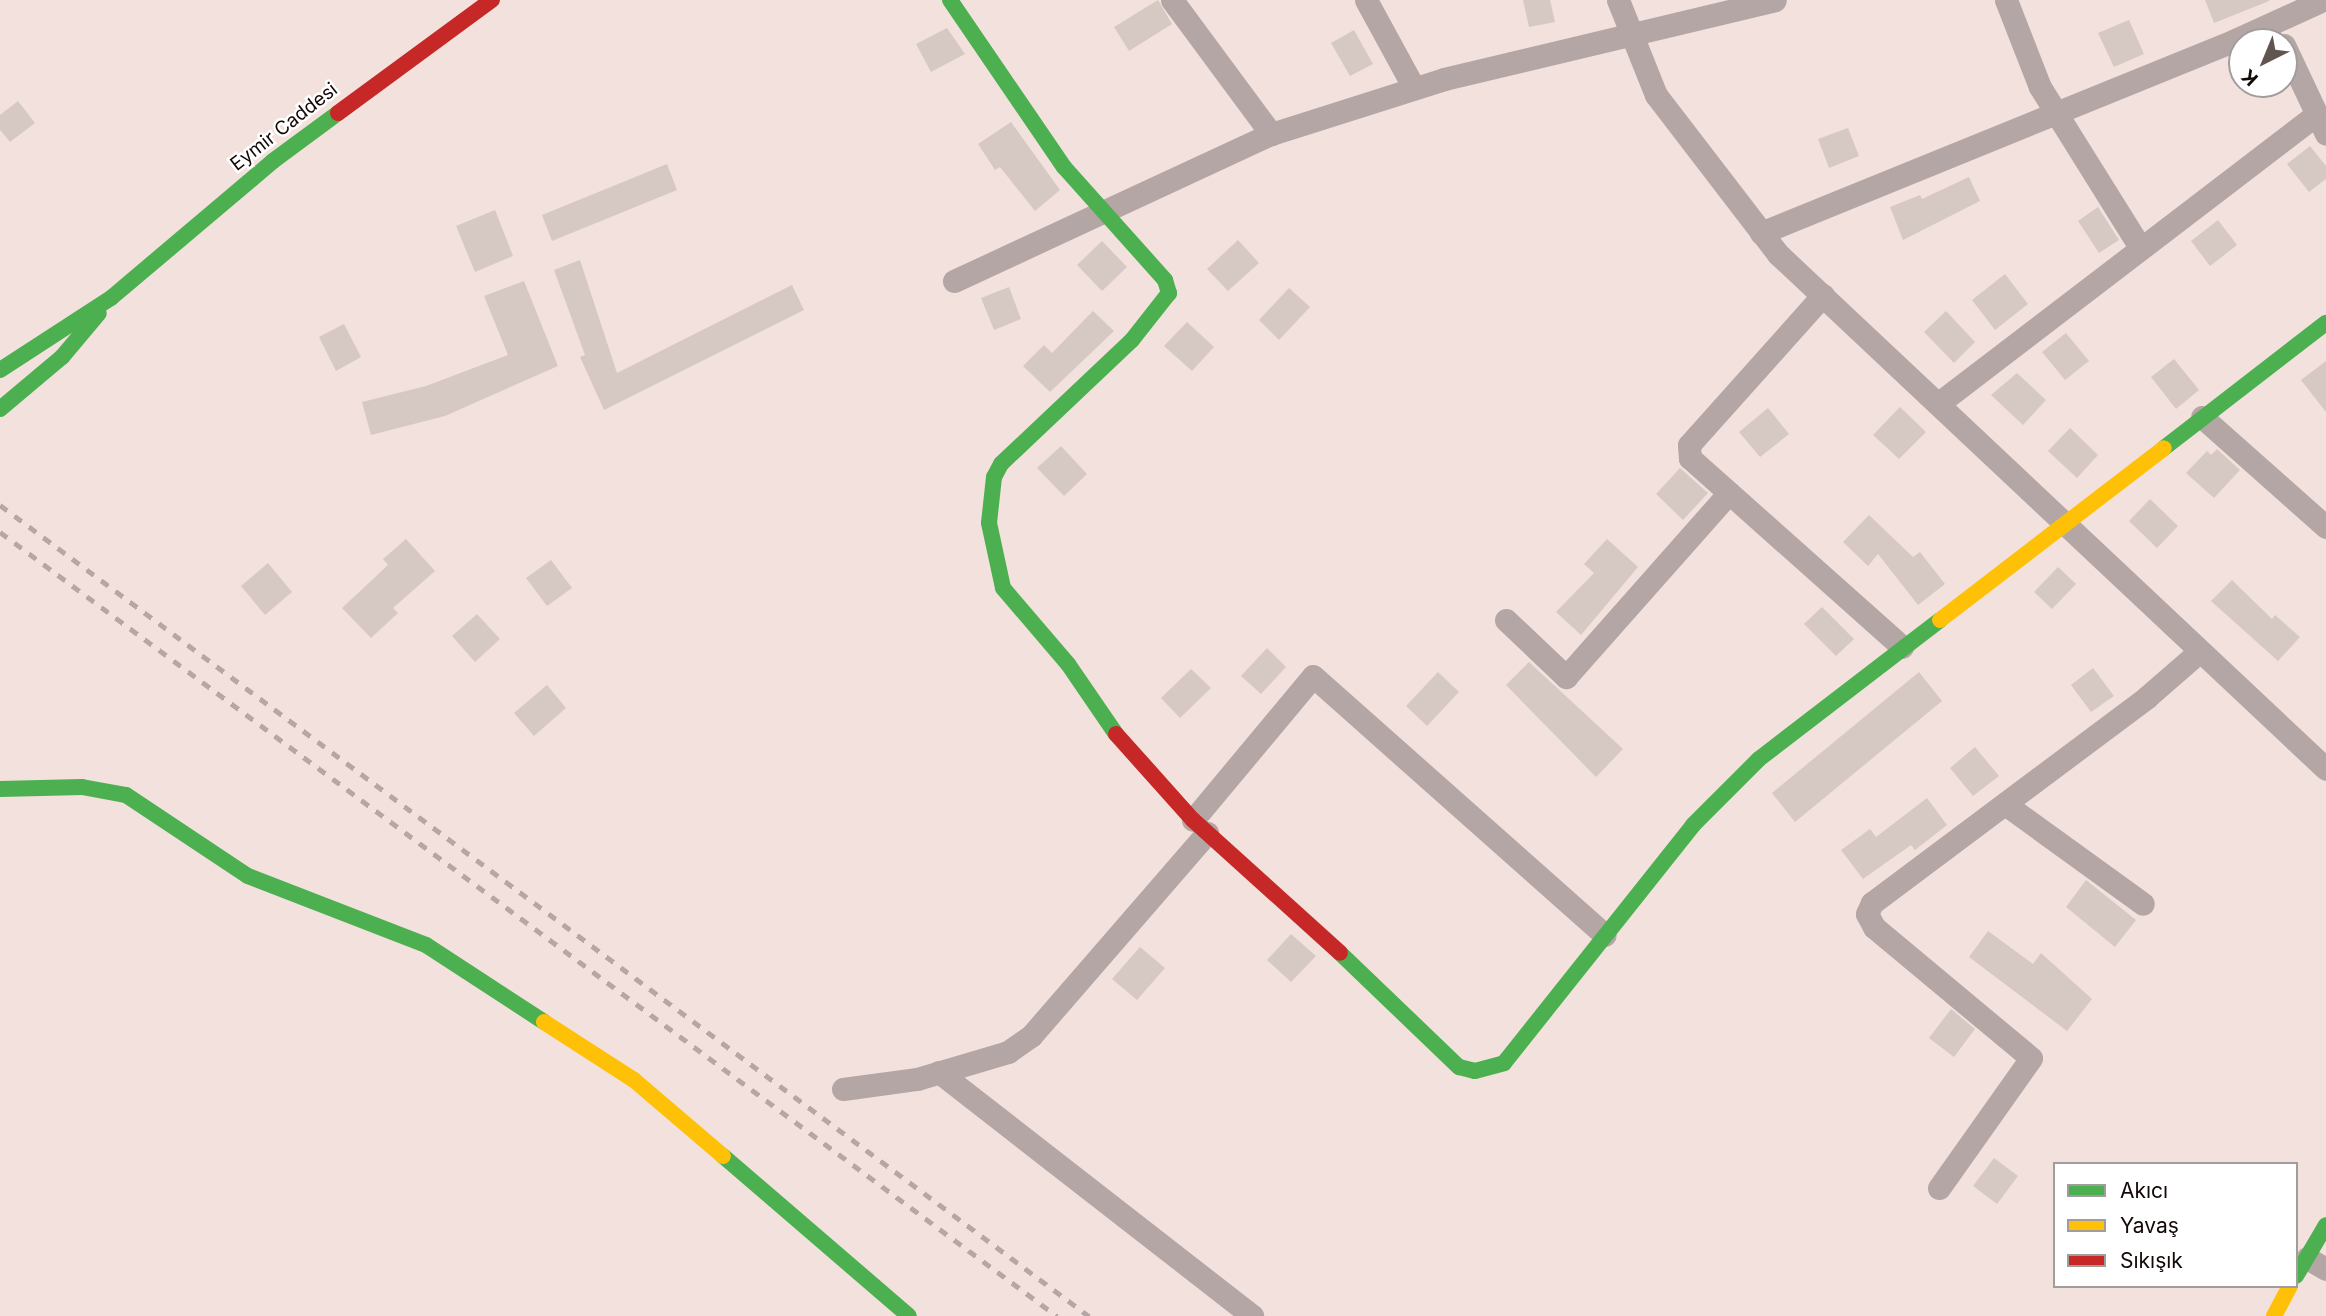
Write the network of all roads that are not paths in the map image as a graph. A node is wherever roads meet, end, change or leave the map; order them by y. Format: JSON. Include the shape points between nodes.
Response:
{"nodes":[{"id":1,"x":492,"y":0,"type":"edge"},
{"id":2,"x":950,"y":0,"type":"edge"},
{"id":3,"x":1172,"y":0,"type":"edge"},
{"id":4,"x":1366,"y":0,"type":"edge"},
{"id":5,"x":1618,"y":0,"type":"edge"},
{"id":6,"x":1775,"y":0,"type":"edge"},
{"id":7,"x":2006,"y":0,"type":"edge"},
{"id":8,"x":2323,"y":0,"type":"edge"},
{"id":9,"x":2290,"y":28,"type":"edge"},
{"id":10,"x":1632,"y":36,"type":"junction"},
{"id":11,"x":2228,"y":54,"type":"edge"},
{"id":12,"x":2298,"y":75,"type":"edge"},
{"id":13,"x":1414,"y":88,"type":"junction"},
{"id":14,"x":2057,"y":113,"type":"junction"},
{"id":15,"x":2321,"y":124,"type":"edge"},
{"id":16,"x":1271,"y":134,"type":"junction"},
{"id":17,"x":1102,"y":210,"type":"junction"},
{"id":18,"x":1761,"y":233,"type":"junction"},
{"id":19,"x":2140,"y":247,"type":"junction"},
{"id":20,"x":954,"y":281,"type":"dead end"},
{"id":21,"x":1823,"y":295,"type":"junction"},
{"id":22,"x":111,"y":298,"type":"junction"},
{"id":23,"x":2326,"y":323,"type":"edge"},
{"id":24,"x":0,"y":370,"type":"edge"},
{"id":25,"x":1939,"y":403,"type":"junction"},
{"id":26,"x":0,"y":409,"type":"edge"},
{"id":27,"x":2202,"y":417,"type":"junction"},
{"id":28,"x":1728,"y":493,"type":"junction"},
{"id":29,"x":2064,"y":520,"type":"junction"},
{"id":30,"x":2326,"y":527,"type":"edge"},
{"id":31,"x":1506,"y":620,"type":"dead end"},
{"id":32,"x":1902,"y":647,"type":"junction"},
{"id":33,"x":2200,"y":651,"type":"junction"},
{"id":34,"x":2326,"y":769,"type":"edge"},
{"id":35,"x":0,"y":789,"type":"edge"},
{"id":36,"x":2005,"y":804,"type":"junction"},
{"id":37,"x":1200,"y":827,"type":"junction"},
{"id":38,"x":2143,"y":904,"type":"dead end"},
{"id":39,"x":1605,"y":935,"type":"junction"},
{"id":40,"x":939,"y":1072,"type":"junction"},
{"id":41,"x":842,"y":1089,"type":"dead end"},
{"id":42,"x":1938,"y":1188,"type":"dead end"},
{"id":43,"x":2326,"y":1225,"type":"edge"},
{"id":44,"x":2310,"y":1267,"type":"edge"},
{"id":45,"x":2289,"y":1288,"type":"edge"},
{"id":46,"x":909,"y":1316,"type":"edge"},
{"id":47,"x":1252,"y":1316,"type":"edge"},
{"id":48,"x":2274,"y":1316,"type":"edge"}],
"edges":[{"from":1,"to":22,"type":"street","name":"Eymir Caddesi","via":[[418,50],[273,161]]},
{"from":2,"to":17,"type":"street","via":[[1024,113]]},
{"from":3,"to":16,"type":"street"},
{"from":4,"to":13,"type":"street"},
{"from":5,"to":10,"type":"street"},
{"from":6,"to":10,"type":"street"},
{"from":7,"to":14,"type":"street","via":[[2040,87]]},
{"from":8,"to":9,"type":"street"},
{"from":10,"to":13,"type":"street"},
{"from":10,"to":18,"type":"street","via":[[1656,95]]},
{"from":11,"to":14,"type":"street"},
{"from":12,"to":15,"type":"street"},
{"from":13,"to":16,"type":"street"},
{"from":14,"to":18,"type":"street"},
{"from":14,"to":19,"type":"street"},
{"from":15,"to":19,"type":"street"},
{"from":16,"to":17,"type":"street"},
{"from":17,"to":20,"type":"street","via":[[1025,251]]},
{"from":17,"to":37,"type":"street","via":[[1165,280],[1169,293],[1132,340],[1001,464],[989,494],[993,558],[1017,608],[1068,664],[1099,716]]},
{"from":18,"to":21,"type":"street"},
{"from":19,"to":25,"type":"street"},
{"from":21,"to":25,"type":"street"},
{"from":21,"to":28,"type":"street","via":[[1689,445],[1689,458]]},
{"from":22,"to":24,"type":"street","name":"Eymir Caddesi"},
{"from":22,"to":26,"type":"street","name":"Eymir Caddesi","via":[[62,357]]},
{"from":23,"to":27,"type":"street"},
{"from":25,"to":29,"type":"street"},
{"from":27,"to":29,"type":"street"},
{"from":27,"to":30,"type":"street"},
{"from":28,"to":31,"type":"street","via":[[1566,677]]},
{"from":28,"to":32,"type":"street"},
{"from":29,"to":32,"type":"street"},
{"from":29,"to":33,"type":"street"},
{"from":32,"to":39,"type":"street","via":[[1731,785]]},
{"from":33,"to":34,"type":"street"},
{"from":33,"to":36,"type":"street"},
{"from":35,"to":46,"type":"street","via":[[82,787],[126,795],[248,876],[426,945],[634,1080]]},
{"from":36,"to":38,"type":"street"},
{"from":36,"to":42,"type":"street","via":[[1872,903],[1867,914],[1885,936],[2031,1058]]},
{"from":37,"to":39,"type":"street","via":[[1459,1067],[1475,1071],[1504,1063]]},
{"from":37,"to":39,"type":"street","via":[[1313,676]]},
{"from":37,"to":40,"type":"street","via":[[1031,1036],[1008,1052]]},
{"from":40,"to":41,"type":"street"},
{"from":40,"to":47,"type":"street"},
{"from":43,"to":44,"type":"street"},
{"from":45,"to":48,"type":"street"}]}
